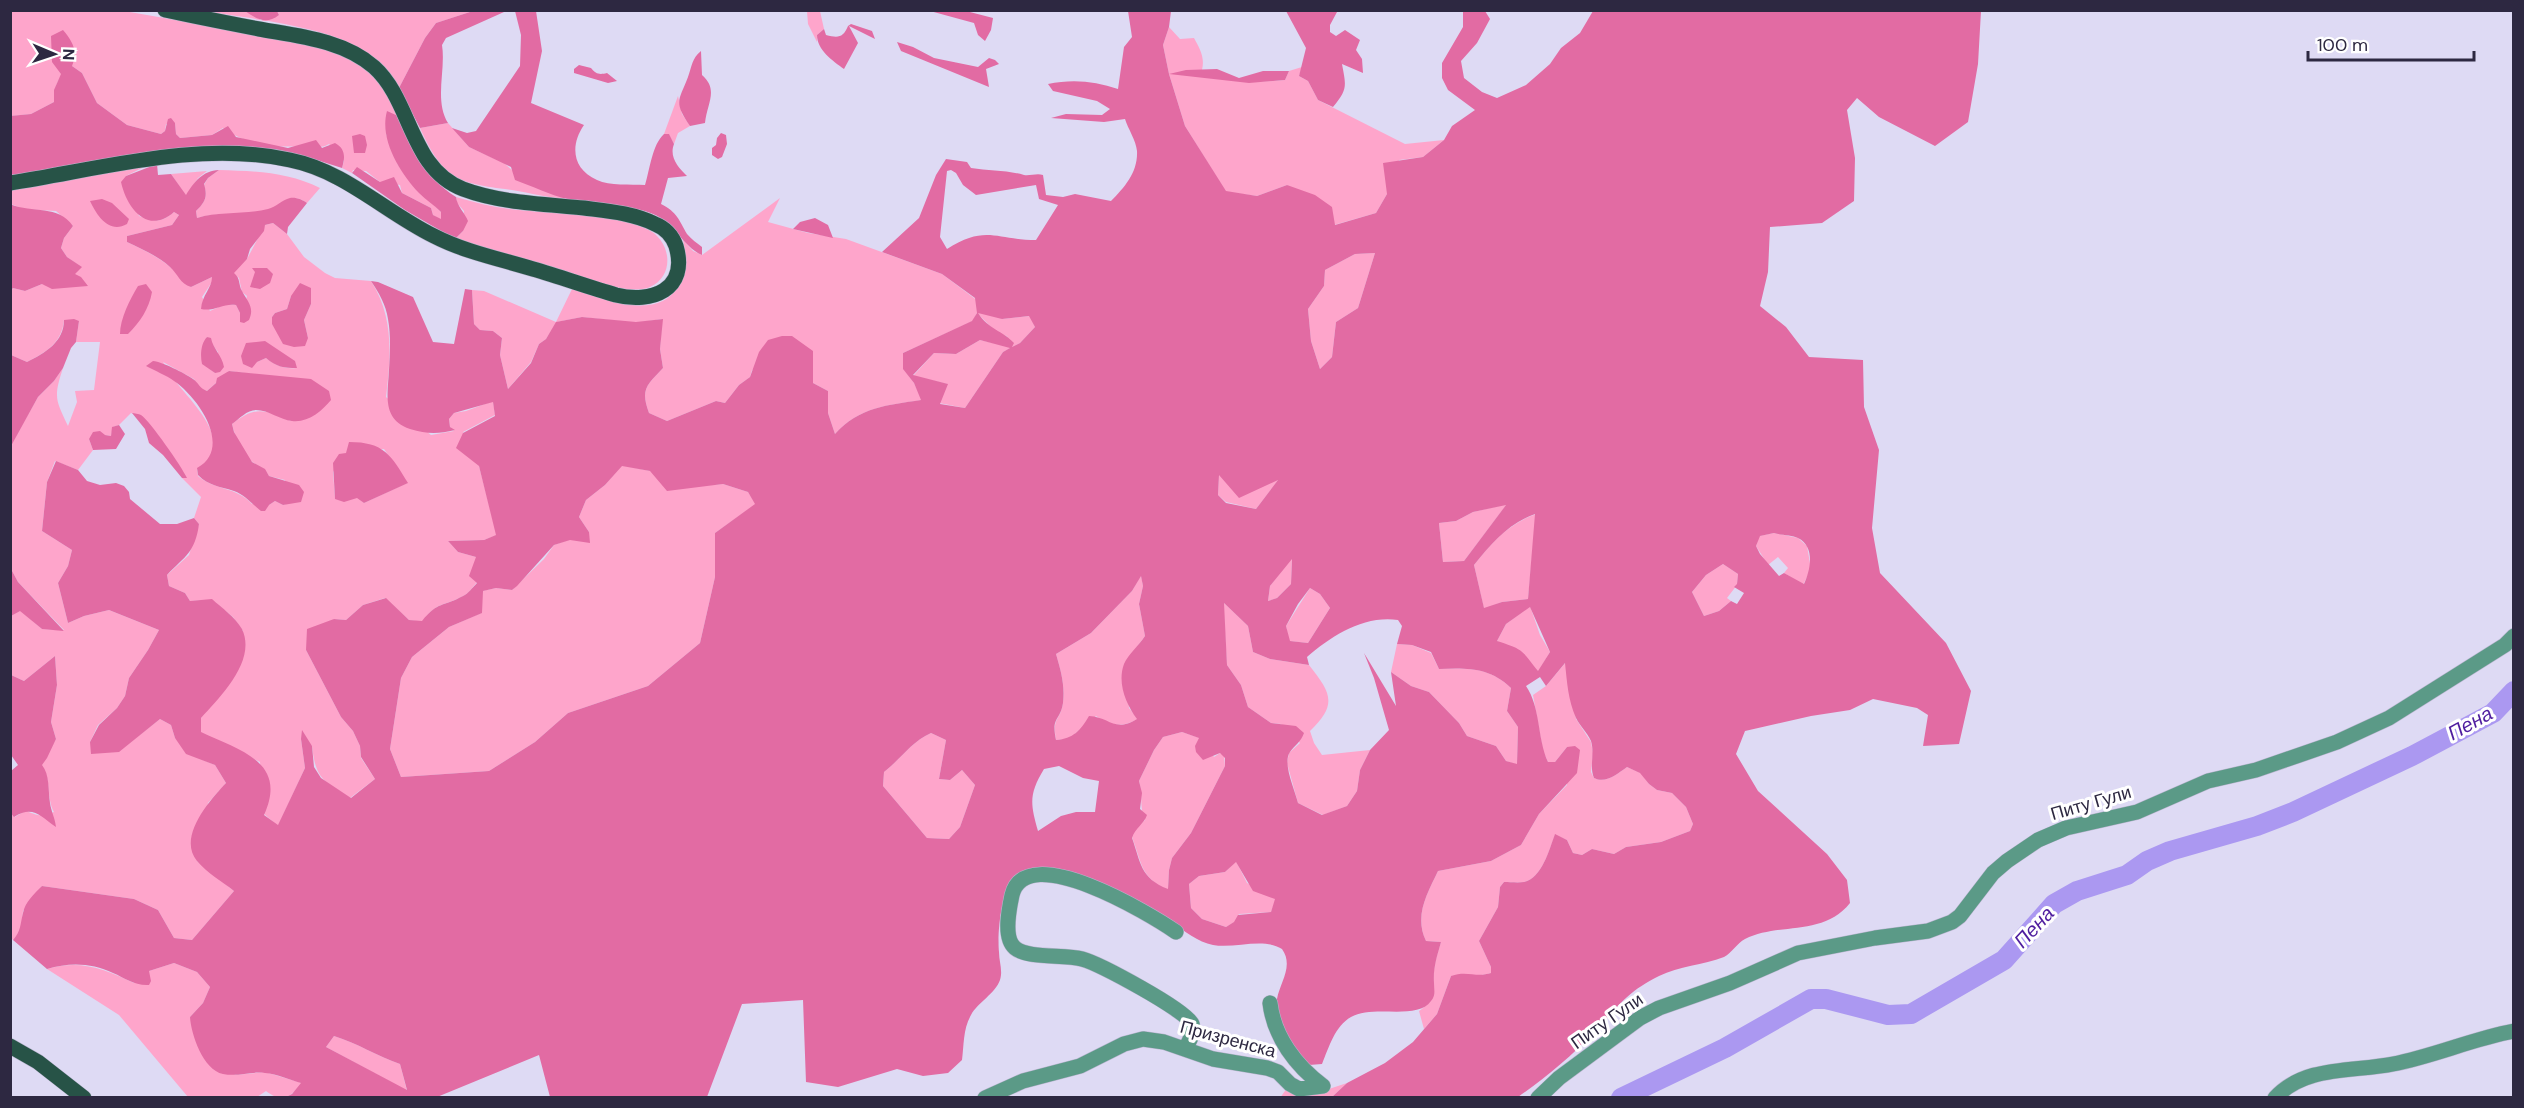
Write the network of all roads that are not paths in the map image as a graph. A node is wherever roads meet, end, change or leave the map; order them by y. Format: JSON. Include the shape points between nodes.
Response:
{"nodes":[{"id":1,"x":165,"y":10,"type":"edge"},
{"id":2,"x":10,"y":183,"type":"edge"},
{"id":3,"x":2514,"y":636,"type":"edge"},
{"id":4,"x":1176,"y":932,"type":"dead end"},
{"id":5,"x":1270,"y":1003,"type":"dead end"},
{"id":6,"x":2514,"y":1031,"type":"edge"},
{"id":7,"x":10,"y":1046,"type":"edge"},
{"id":8,"x":1185,"y":1049,"type":"junction"},
{"id":9,"x":84,"y":1098,"type":"edge"},
{"id":10,"x":985,"y":1098,"type":"edge"},
{"id":11,"x":1538,"y":1098,"type":"edge"},
{"id":12,"x":2275,"y":1098,"type":"edge"}],
"edges":[{"from":1,"to":2,"type":"main road","via":[[303,37],[353,52],[386,79],[421,149],[448,182],[485,195],[614,212],[648,221],[661,227],[673,240],[678,261],[674,278],[663,292],[648,298],[595,289],[446,242],[329,172],[273,157],[169,157]]},
{"from":3,"to":11,"type":"street","name":"Питу Гули","via":[[2389,718],[2337,742],[2256,770],[2208,781],[2137,812],[2066,828],[2038,840],[1993,873],[1952,922],[1928,931],[1810,950],[1659,1008],[1559,1078]]},
{"from":4,"to":8,"type":"street","via":[[1138,909],[1060,876],[1028,876],[1018,882],[1012,893],[1009,930],[1016,949],[1069,956],[1120,976],[1189,1019],[1193,1026]]},
{"from":5,"to":8,"type":"street","name":"Призренска","via":[[1282,1042],[1323,1086],[1299,1089],[1272,1070],[1213,1059]]},
{"from":6,"to":12,"type":"street","via":[[2480,1037],[2392,1064],[2344,1068],[2307,1077]]},
{"from":7,"to":9,"type":"main road","via":[[38,1062]]},
{"from":8,"to":10,"type":"street","name":"Призренска","via":[[1143,1039],[1080,1066],[1023,1081]]}]}
